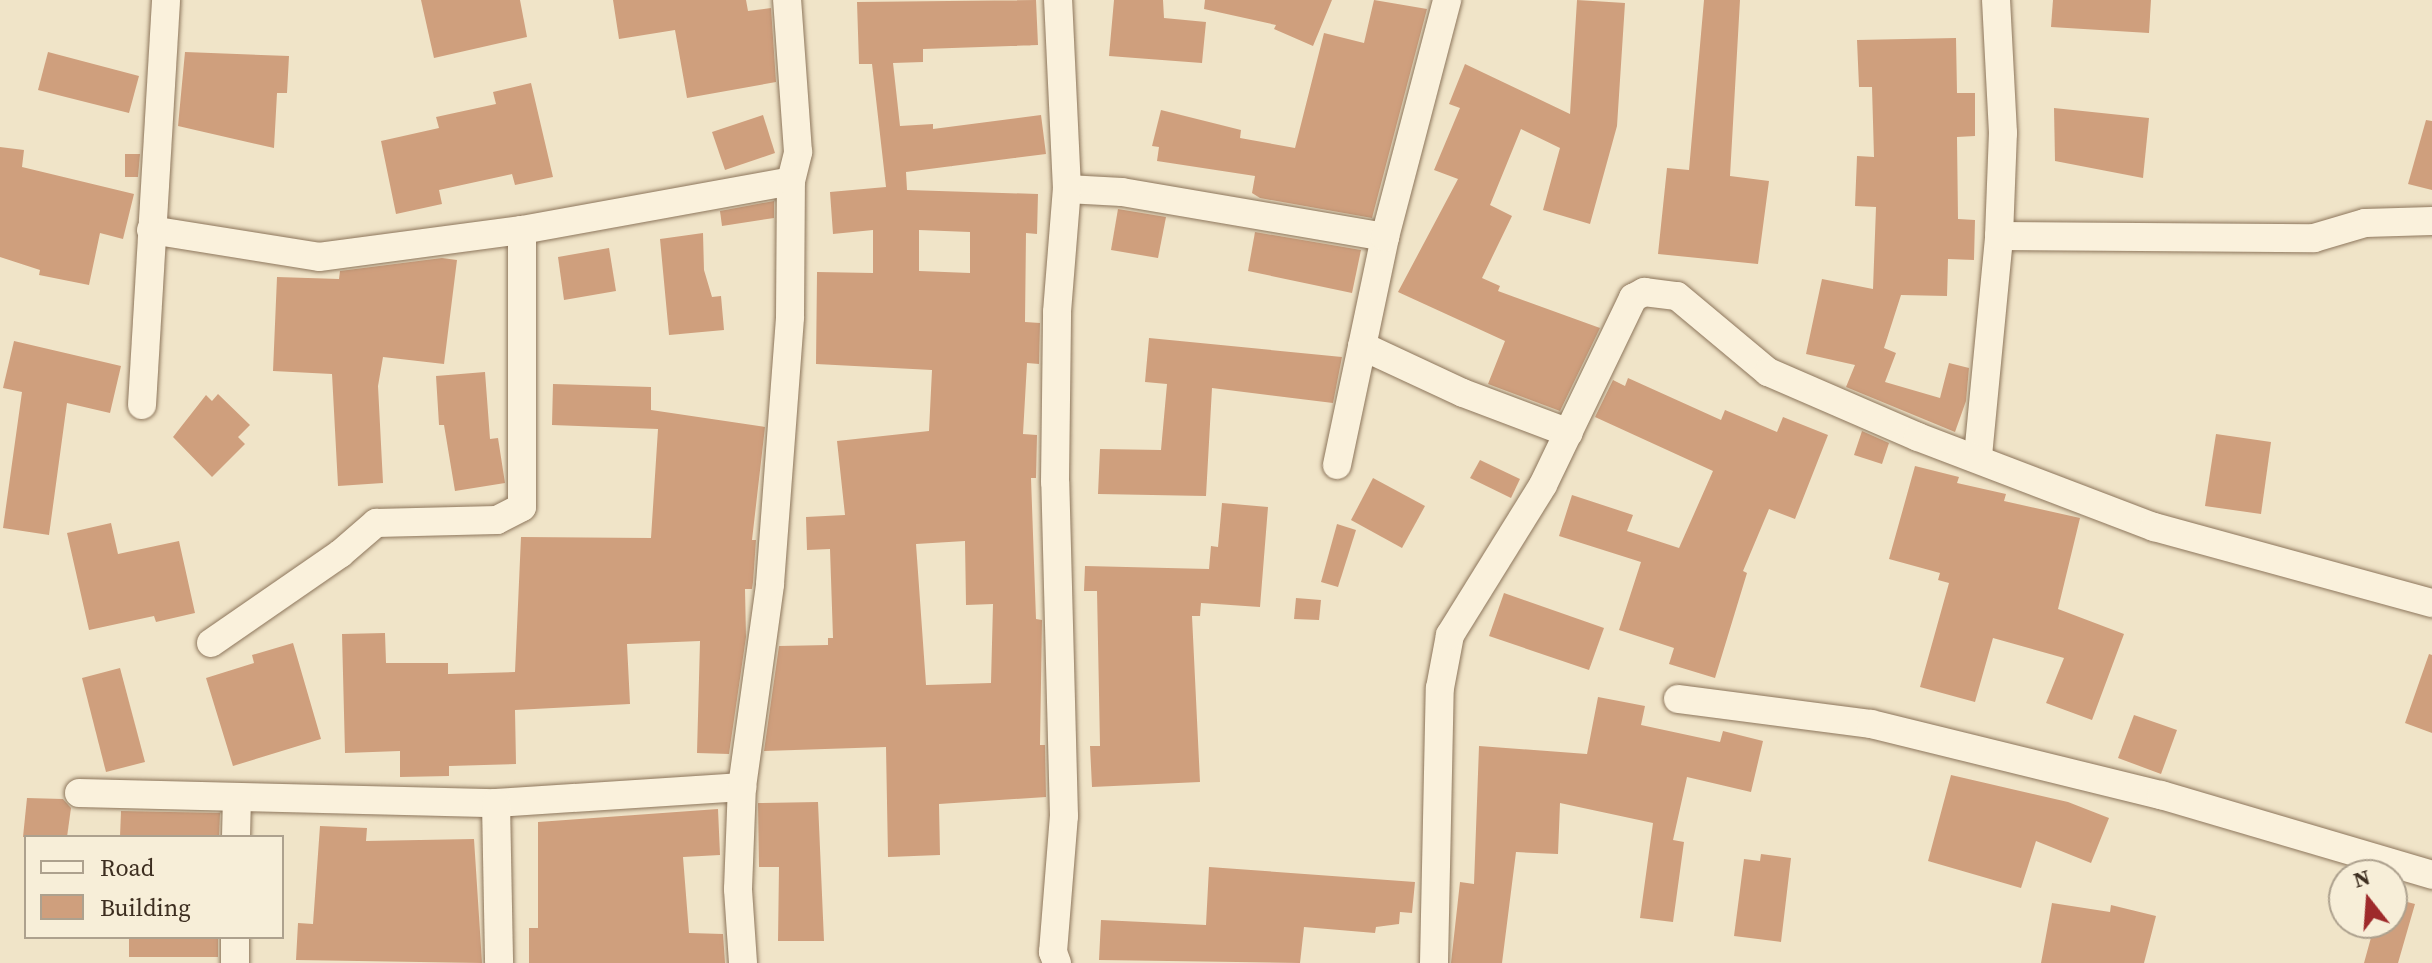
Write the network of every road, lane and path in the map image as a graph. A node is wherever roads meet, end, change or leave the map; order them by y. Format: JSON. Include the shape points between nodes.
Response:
{"nodes":[{"id":1,"x":166,"y":0,"type":"edge"},
{"id":2,"x":787,"y":0,"type":"edge"},
{"id":3,"x":1058,"y":0,"type":"edge"},
{"id":4,"x":1447,"y":0,"type":"edge"},
{"id":5,"x":1996,"y":0,"type":"edge"},
{"id":6,"x":791,"y":181,"type":"junction"},
{"id":7,"x":1067,"y":189,"type":"junction"},
{"id":8,"x":2432,"y":221,"type":"edge"},
{"id":9,"x":151,"y":230,"type":"junction"},
{"id":10,"x":522,"y":230,"type":"junction"},
{"id":11,"x":1999,"y":236,"type":"junction"},
{"id":12,"x":1385,"y":237,"type":"junction"},
{"id":13,"x":1362,"y":346,"type":"junction"},
{"id":14,"x":142,"y":405,"type":"dead end"},
{"id":15,"x":1569,"y":433,"type":"junction"},
{"id":16,"x":1978,"y":456,"type":"junction"},
{"id":17,"x":1337,"y":465,"type":"dead end"},
{"id":18,"x":2432,"y":603,"type":"edge"},
{"id":19,"x":211,"y":643,"type":"dead end"},
{"id":20,"x":1678,"y":699,"type":"dead end"},
{"id":21,"x":742,"y":787,"type":"junction"},
{"id":22,"x":79,"y":793,"type":"dead end"},
{"id":23,"x":237,"y":797,"type":"junction"},
{"id":24,"x":496,"y":803,"type":"junction"},
{"id":25,"x":236,"y":835,"type":"edge"},
{"id":26,"x":2432,"y":875,"type":"edge"},
{"id":27,"x":235,"y":939,"type":"edge"},
{"id":28,"x":235,"y":963,"type":"edge"},
{"id":29,"x":499,"y":963,"type":"edge"},
{"id":30,"x":743,"y":963,"type":"edge"},
{"id":31,"x":1057,"y":963,"type":"edge"},
{"id":32,"x":1434,"y":963,"type":"edge"}],
"edges":[{"from":1,"to":9,"type":"street"},
{"from":2,"to":6,"type":"street","via":[[798,152]]},
{"from":3,"to":7,"type":"street"},
{"from":4,"to":12,"type":"street"},
{"from":5,"to":11,"type":"street","via":[[2003,133]]},
{"from":6,"to":10,"type":"street"},
{"from":6,"to":21,"type":"street","via":[[790,317],[770,584]]},
{"from":7,"to":12,"type":"street","via":[[1122,192]]},
{"from":7,"to":31,"type":"street","via":[[1057,312],[1055,482],[1064,816],[1053,952]]},
{"from":8,"to":11,"type":"street","via":[[2392,220],[2288,239]]},
{"from":9,"to":10,"type":"street","via":[[319,257]]},
{"from":9,"to":14,"type":"street"},
{"from":10,"to":19,"type":"street","via":[[522,507],[497,520],[376,523]]},
{"from":11,"to":16,"type":"street"},
{"from":12,"to":13,"type":"street"},
{"from":13,"to":15,"type":"street","via":[[1463,393]]},
{"from":13,"to":17,"type":"street"},
{"from":15,"to":16,"type":"street","via":[[1633,298],[1644,292],[1677,296],[1768,372],[1918,437]]},
{"from":15,"to":32,"type":"street","via":[[1450,635],[1440,688]]},
{"from":16,"to":18,"type":"street","via":[[2154,527]]},
{"from":20,"to":26,"type":"street","via":[[1871,724],[2161,795]]},
{"from":21,"to":24,"type":"street"},
{"from":21,"to":30,"type":"street","via":[[738,889]]},
{"from":22,"to":23,"type":"street"},
{"from":23,"to":24,"type":"street"},
{"from":23,"to":25,"type":"street"},
{"from":24,"to":29,"type":"street"},
{"from":27,"to":28,"type":"street"}]}
